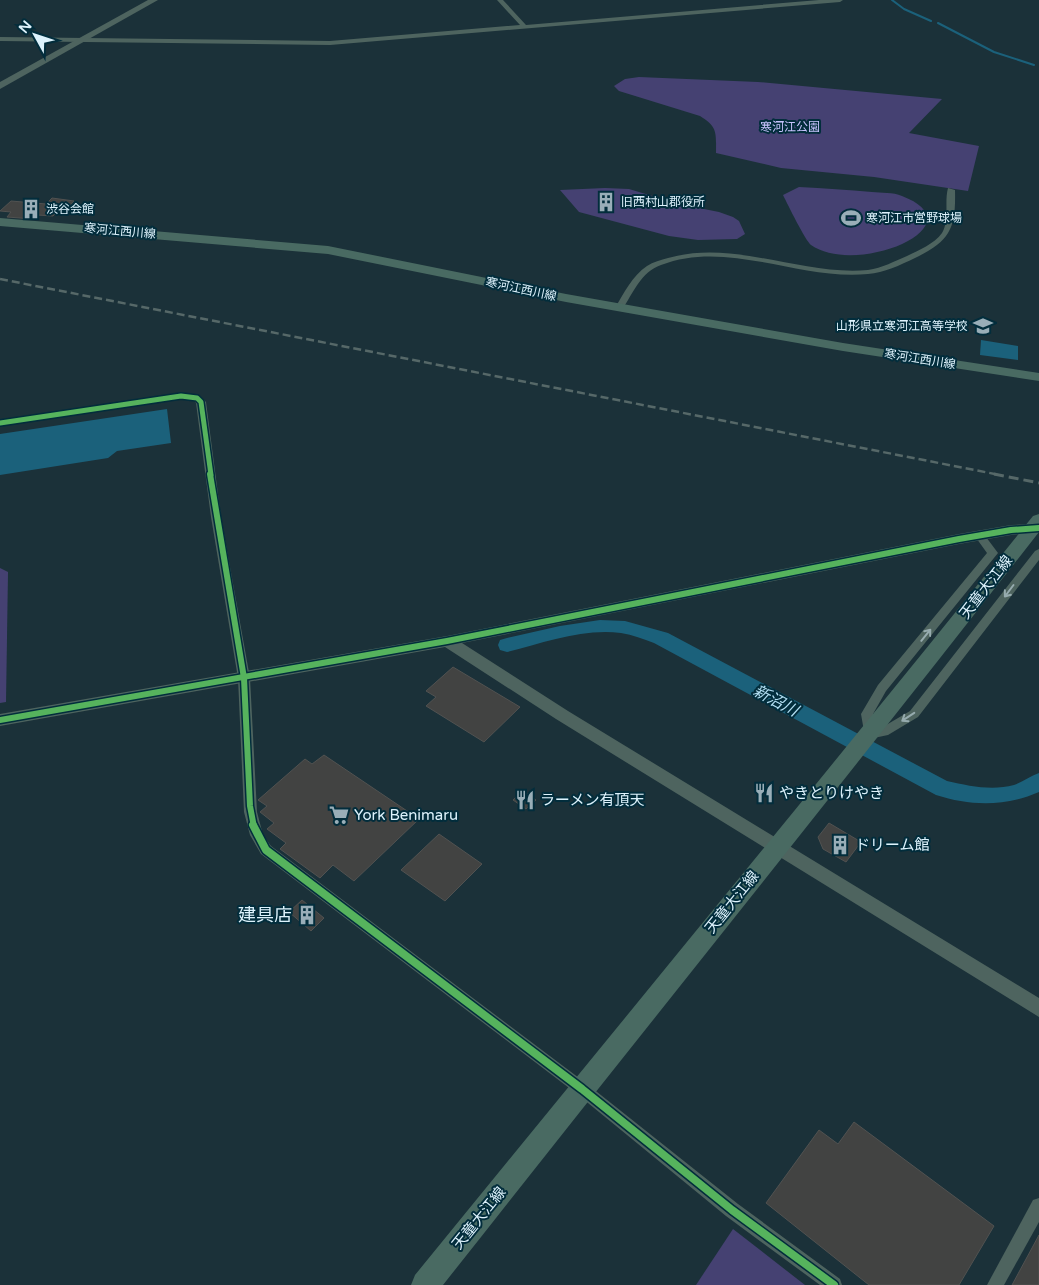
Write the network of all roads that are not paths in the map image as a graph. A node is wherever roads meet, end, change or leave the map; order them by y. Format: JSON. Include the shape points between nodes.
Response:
{"nodes":[{"id":1,"x":154,"y":0,"type":"edge"},
{"id":2,"x":500,"y":0,"type":"edge"},
{"id":3,"x":840,"y":0,"type":"edge"},
{"id":4,"x":523,"y":25,"type":"junction"},
{"id":5,"x":0,"y":39,"type":"edge"},
{"id":6,"x":83,"y":39,"type":"junction"},
{"id":7,"x":0,"y":86,"type":"edge"},
{"id":8,"x":951,"y":190,"type":"dead end"},
{"id":9,"x":0,"y":222,"type":"edge"},
{"id":10,"x":619,"y":308,"type":"junction"},
{"id":11,"x":1039,"y":377,"type":"edge"},
{"id":12,"x":0,"y":422,"type":"edge"},
{"id":13,"x":1039,"y":520,"type":"edge"},
{"id":14,"x":1039,"y":528,"type":"edge"},
{"id":15,"x":979,"y":536,"type":"junction"},
{"id":16,"x":1039,"y":552,"type":"edge"},
{"id":17,"x":447,"y":641,"type":"junction"},
{"id":18,"x":244,"y":678,"type":"junction"},
{"id":19,"x":0,"y":720,"type":"edge"},
{"id":20,"x":863,"y":742,"type":"junction"},
{"id":21,"x":777,"y":846,"type":"junction"},
{"id":22,"x":1039,"y":1008,"type":"edge"},
{"id":23,"x":582,"y":1089,"type":"junction"},
{"id":24,"x":1039,"y":1206,"type":"edge"},
{"id":25,"x":425,"y":1285,"type":"edge"},
{"id":26,"x":834,"y":1285,"type":"edge"},
{"id":27,"x":995,"y":1285,"type":"edge"}],
"edges":[{"from":1,"to":6,"type":"street"},
{"from":2,"to":4,"type":"street"},
{"from":3,"to":4,"type":"street"},
{"from":4,"to":6,"type":"street","via":[[330,43]]},
{"from":5,"to":6,"type":"street"},
{"from":6,"to":7,"type":"street"},
{"from":8,"to":10,"type":"street","via":[[951,221],[943,238],[932,247],[885,268],[838,273],[719,256],[676,257],[656,263],[639,276]]},
{"from":9,"to":10,"type":"main road","name":"寒河江西川線","via":[[328,250]]},
{"from":10,"to":11,"type":"main road","name":"寒河江西川線"},
{"from":12,"to":18,"type":"street","via":[[181,396],[197,398]]},
{"from":13,"to":20,"type":"main road","name":"天童大江線"},
{"from":14,"to":15,"type":"street"},
{"from":15,"to":17,"type":"street"},
{"from":20,"to":15,"type":"street","one_way":true,"via":[[867,714],[882,688],[992,553]]},
{"from":16,"to":20,"type":"street","one_way":true,"via":[[914,714]]},
{"from":17,"to":18,"type":"street"},
{"from":17,"to":21,"type":"street"},
{"from":18,"to":19,"type":"street"},
{"from":18,"to":23,"type":"street","via":[[252,824],[266,850]]},
{"from":20,"to":21,"type":"main road","name":"天童大江線"},
{"from":21,"to":22,"type":"street"},
{"from":21,"to":23,"type":"main road","name":"天童大江線"},
{"from":23,"to":25,"type":"main road","name":"天童大江線"},
{"from":23,"to":26,"type":"street","via":[[732,1210]]},
{"from":24,"to":27,"type":"street"}]}
